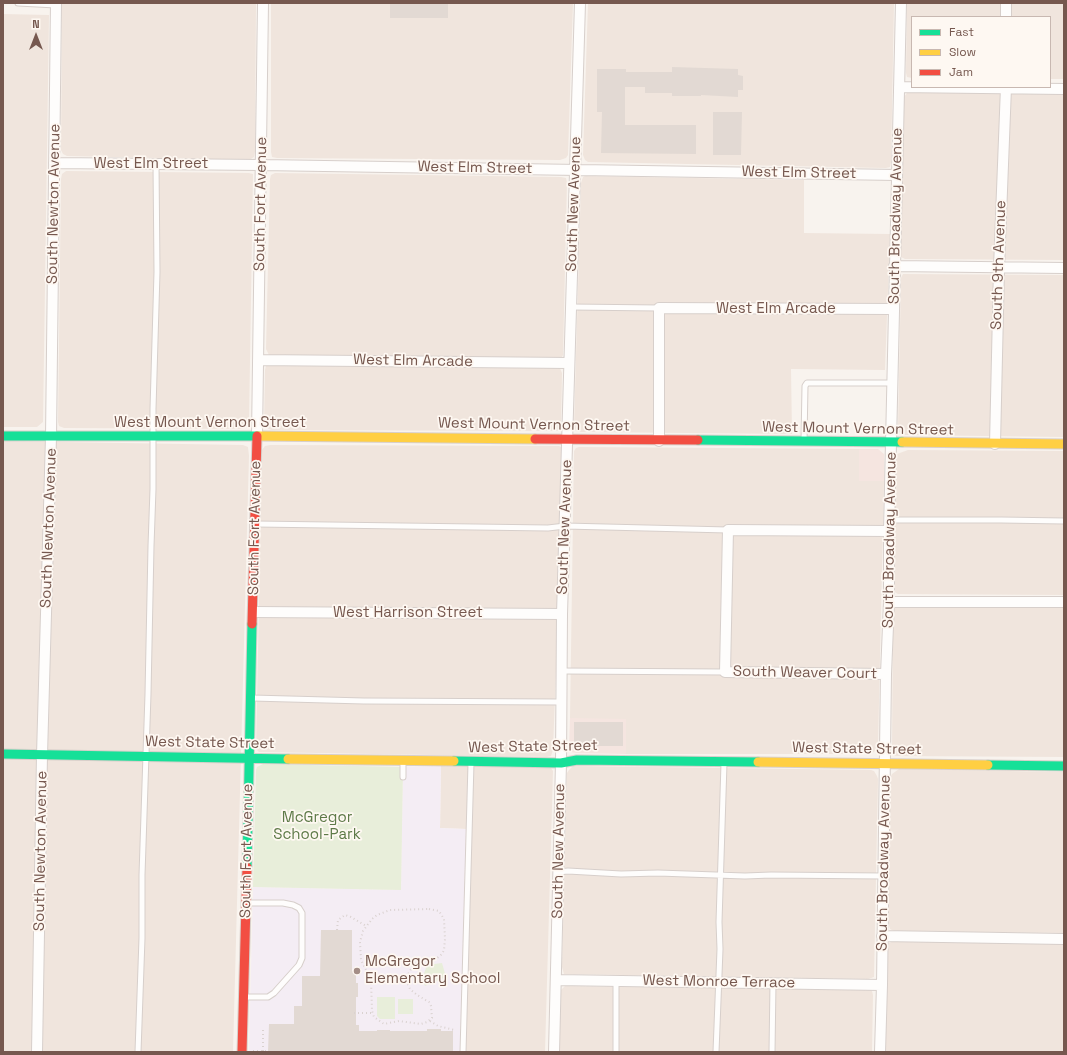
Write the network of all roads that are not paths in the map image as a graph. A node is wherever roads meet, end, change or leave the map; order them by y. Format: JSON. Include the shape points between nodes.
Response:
{"nodes":[{"id":1,"x":18,"y":3,"type":"edge"},
{"id":2,"x":263,"y":3,"type":"edge"},
{"id":3,"x":580,"y":3,"type":"edge"},
{"id":4,"x":901,"y":3,"type":"edge"},
{"id":5,"x":1006,"y":3,"type":"edge"},
{"id":6,"x":56,"y":4,"type":"edge"},
{"id":7,"x":1006,"y":16,"type":"edge"},
{"id":8,"x":899,"y":87,"type":"junction"},
{"id":9,"x":911,"y":87,"type":"edge"},
{"id":10,"x":1006,"y":88,"type":"edge"},
{"id":11,"x":1064,"y":89,"type":"edge"},
{"id":12,"x":54,"y":163,"type":"junction"},
{"id":13,"x":156,"y":164,"type":"junction"},
{"id":14,"x":261,"y":165,"type":"junction"},
{"id":15,"x":575,"y":170,"type":"junction"},
{"id":16,"x":897,"y":175,"type":"junction"},
{"id":17,"x":894,"y":266,"type":"junction"},
{"id":18,"x":999,"y":268,"type":"junction"},
{"id":19,"x":1064,"y":268,"type":"edge"},
{"id":20,"x":571,"y":307,"type":"junction"},
{"id":21,"x":659,"y":308,"type":"junction"},
{"id":22,"x":893,"y":309,"type":"junction"},
{"id":23,"x":258,"y":360,"type":"junction"},
{"id":24,"x":569,"y":363,"type":"junction"},
{"id":25,"x":893,"y":383,"type":"junction"},
{"id":26,"x":3,"y":436,"type":"edge"},
{"id":27,"x":257,"y":436,"type":"junction"},
{"id":28,"x":51,"y":437,"type":"junction"},
{"id":29,"x":153,"y":437,"type":"junction"},
{"id":30,"x":568,"y":439,"type":"junction"},
{"id":31,"x":659,"y":441,"type":"junction"},
{"id":32,"x":804,"y":442,"type":"junction"},
{"id":33,"x":892,"y":443,"type":"junction"},
{"id":34,"x":995,"y":444,"type":"junction"},
{"id":35,"x":1064,"y":444,"type":"edge"},
{"id":36,"x":889,"y":520,"type":"junction"},
{"id":37,"x":1064,"y":521,"type":"edge"},
{"id":38,"x":255,"y":524,"type":"junction"},
{"id":39,"x":565,"y":526,"type":"junction"},
{"id":40,"x":728,"y":530,"type":"junction"},
{"id":41,"x":889,"y":531,"type":"junction"},
{"id":42,"x":889,"y":602,"type":"junction"},
{"id":43,"x":1064,"y":602,"type":"edge"},
{"id":44,"x":253,"y":612,"type":"junction"},
{"id":45,"x":562,"y":614,"type":"junction"},
{"id":46,"x":562,"y":671,"type":"junction"},
{"id":47,"x":725,"y":672,"type":"junction"},
{"id":48,"x":886,"y":674,"type":"junction"},
{"id":49,"x":251,"y":698,"type":"junction"},
{"id":50,"x":561,"y":702,"type":"junction"},
{"id":51,"x":3,"y":754,"type":"edge"},
{"id":52,"x":42,"y":755,"type":"junction"},
{"id":53,"x":146,"y":756,"type":"junction"},
{"id":54,"x":249,"y":757,"type":"junction"},
{"id":55,"x":403,"y":761,"type":"junction"},
{"id":56,"x":471,"y":762,"type":"junction"},
{"id":57,"x":724,"y":762,"type":"junction"},
{"id":58,"x":561,"y":763,"type":"junction"},
{"id":59,"x":885,"y":763,"type":"junction"},
{"id":60,"x":1064,"y":766,"type":"edge"},
{"id":61,"x":403,"y":777,"type":"dead end"},
{"id":62,"x":558,"y":872,"type":"junction"},
{"id":63,"x":720,"y":875,"type":"junction"},
{"id":64,"x":883,"y":876,"type":"junction"},
{"id":65,"x":246,"y":903,"type":"junction"},
{"id":66,"x":882,"y":936,"type":"junction"},
{"id":67,"x":1064,"y":939,"type":"edge"},
{"id":68,"x":556,"y":980,"type":"junction"},
{"id":69,"x":616,"y":981,"type":"junction"},
{"id":70,"x":718,"y":982,"type":"junction"},
{"id":71,"x":773,"y":983,"type":"junction"},
{"id":72,"x":882,"y":985,"type":"junction"},
{"id":73,"x":243,"y":997,"type":"junction"},
{"id":74,"x":38,"y":1052,"type":"edge"},
{"id":75,"x":138,"y":1052,"type":"edge"},
{"id":76,"x":247,"y":1052,"type":"edge"},
{"id":77,"x":463,"y":1052,"type":"edge"},
{"id":78,"x":554,"y":1052,"type":"edge"},
{"id":79,"x":616,"y":1052,"type":"edge"},
{"id":80,"x":716,"y":1052,"type":"edge"},
{"id":81,"x":772,"y":1052,"type":"edge"},
{"id":82,"x":880,"y":1052,"type":"edge"}],
"edges":[{"from":1,"to":6,"type":"lane"},
{"from":2,"to":14,"type":"street","name":"South Fort Avenue"},
{"from":3,"to":15,"type":"street","name":"South New Avenue"},
{"from":4,"to":8,"type":"street","name":"South Broadway Avenue"},
{"from":5,"to":7,"type":"street"},
{"from":6,"to":12,"type":"street","name":"South Newton Avenue"},
{"from":8,"to":9,"type":"street"},
{"from":8,"to":16,"type":"street","name":"South Broadway Avenue"},
{"from":10,"to":11,"type":"street"},
{"from":10,"to":18,"type":"street","name":"South 9th Avenue"},
{"from":12,"to":13,"type":"street","name":"West Elm Street"},
{"from":12,"to":28,"type":"street","name":"South Newton Avenue"},
{"from":13,"to":14,"type":"street","name":"West Elm Street"},
{"from":13,"to":29,"type":"lane","via":[[157,272]]},
{"from":14,"to":15,"type":"street","name":"West Elm Street"},
{"from":14,"to":23,"type":"street","name":"South Fort Avenue"},
{"from":15,"to":16,"type":"street","name":"West Elm Street"},
{"from":15,"to":20,"type":"street","name":"South New Avenue"},
{"from":16,"to":17,"type":"street","name":"South Broadway Avenue"},
{"from":17,"to":18,"type":"street"},
{"from":17,"to":22,"type":"street","name":"South Broadway Avenue"},
{"from":18,"to":19,"type":"street"},
{"from":18,"to":34,"type":"street","name":"South 9th Avenue"},
{"from":20,"to":21,"type":"lane"},
{"from":20,"to":24,"type":"street","name":"South New Avenue"},
{"from":21,"to":22,"type":"street","name":"West Elm Arcade"},
{"from":21,"to":31,"type":"street"},
{"from":22,"to":25,"type":"street","name":"South Broadway Avenue"},
{"from":23,"to":24,"type":"street","name":"West Elm Arcade"},
{"from":23,"to":27,"type":"street","name":"South Fort Avenue"},
{"from":24,"to":30,"type":"street","name":"South New Avenue"},
{"from":25,"to":32,"type":"lane","via":[[807,383]]},
{"from":25,"to":33,"type":"street","name":"South Broadway Avenue"},
{"from":26,"to":28,"type":"street","name":"West Mount Vernon Street"},
{"from":27,"to":29,"type":"street","name":"West Mount Vernon Street"},
{"from":27,"to":30,"type":"street","name":"West Mount Vernon Street"},
{"from":27,"to":38,"type":"street","name":"South Fort Avenue"},
{"from":28,"to":29,"type":"street","name":"West Mount Vernon Street"},
{"from":28,"to":52,"type":"street","name":"South Newton Avenue"},
{"from":29,"to":53,"type":"lane","via":[[154,490]]},
{"from":30,"to":31,"type":"street","name":"West Mount Vernon Street"},
{"from":30,"to":39,"type":"street","name":"South New Avenue"},
{"from":31,"to":32,"type":"street","name":"West Mount Vernon Street"},
{"from":32,"to":33,"type":"street","name":"West Mount Vernon Street"},
{"from":33,"to":34,"type":"street","name":"West Mount Vernon Street"},
{"from":33,"to":36,"type":"street","name":"South Broadway Avenue"},
{"from":34,"to":35,"type":"street","name":"West Mount Vernon Street"},
{"from":36,"to":37,"type":"lane"},
{"from":36,"to":41,"type":"street","name":"South Broadway Avenue"},
{"from":38,"to":39,"type":"lane","via":[[548,528]]},
{"from":38,"to":44,"type":"street","name":"South Fort Avenue"},
{"from":39,"to":40,"type":"lane"},
{"from":39,"to":45,"type":"street","name":"South New Avenue"},
{"from":40,"to":41,"type":"street"},
{"from":40,"to":47,"type":"street"},
{"from":41,"to":42,"type":"street","name":"South Broadway Avenue"},
{"from":42,"to":43,"type":"street"},
{"from":42,"to":48,"type":"street","name":"South Broadway Avenue"},
{"from":44,"to":45,"type":"street","name":"West Harrison Street"},
{"from":44,"to":49,"type":"street","name":"South Fort Avenue"},
{"from":45,"to":46,"type":"street","name":"South New Avenue"},
{"from":46,"to":47,"type":"lane"},
{"from":46,"to":50,"type":"street","name":"South New Avenue"},
{"from":47,"to":48,"type":"street","name":"South Weaver Court"},
{"from":48,"to":59,"type":"street","name":"South Broadway Avenue"},
{"from":49,"to":50,"type":"lane"},
{"from":49,"to":54,"type":"street","name":"South Fort Avenue"},
{"from":50,"to":58,"type":"street","name":"South New Avenue"},
{"from":51,"to":52,"type":"street","name":"West State Street"},
{"from":52,"to":53,"type":"street","name":"West State Street"},
{"from":52,"to":74,"type":"street","name":"South Newton Avenue"},
{"from":53,"to":54,"type":"street","name":"West State Street"},
{"from":53,"to":75,"type":"lane"},
{"from":54,"to":55,"type":"street","name":"West State Street"},
{"from":54,"to":65,"type":"street","name":"South Fort Avenue"},
{"from":55,"to":56,"type":"street","name":"West State Street"},
{"from":55,"to":61,"type":"lane"},
{"from":56,"to":58,"type":"street","name":"West State Street"},
{"from":56,"to":77,"type":"lane"},
{"from":57,"to":58,"type":"street","name":"West State Street","via":[[577,760]]},
{"from":57,"to":59,"type":"street","name":"West State Street"},
{"from":57,"to":63,"type":"lane"},
{"from":58,"to":62,"type":"street","name":"South New Avenue"},
{"from":59,"to":60,"type":"street","name":"West State Street"},
{"from":59,"to":64,"type":"street","name":"South Broadway Avenue"},
{"from":62,"to":63,"type":"lane"},
{"from":62,"to":68,"type":"street","name":"South New Avenue"},
{"from":63,"to":64,"type":"lane"},
{"from":63,"to":70,"type":"lane"},
{"from":64,"to":66,"type":"street","name":"South Broadway Avenue"},
{"from":65,"to":73,"type":"street","name":"South Fort Avenue"},
{"from":65,"to":73,"type":"lane","via":[[284,903],[299,908],[302,913],[302,958],[299,965],[268,997]]},
{"from":66,"to":67,"type":"street"},
{"from":66,"to":72,"type":"street","name":"South Broadway Avenue"},
{"from":68,"to":69,"type":"street","name":"West Monroe Terrace"},
{"from":68,"to":78,"type":"street","name":"South New Avenue"},
{"from":69,"to":70,"type":"street","name":"West Monroe Terrace"},
{"from":69,"to":79,"type":"lane"},
{"from":70,"to":71,"type":"street","name":"West Monroe Terrace"},
{"from":70,"to":80,"type":"lane"},
{"from":71,"to":72,"type":"street","name":"West Monroe Terrace"},
{"from":71,"to":81,"type":"lane"},
{"from":72,"to":82,"type":"street","name":"South Broadway Avenue"},
{"from":73,"to":76,"type":"street","name":"South Fort Avenue"}]}
